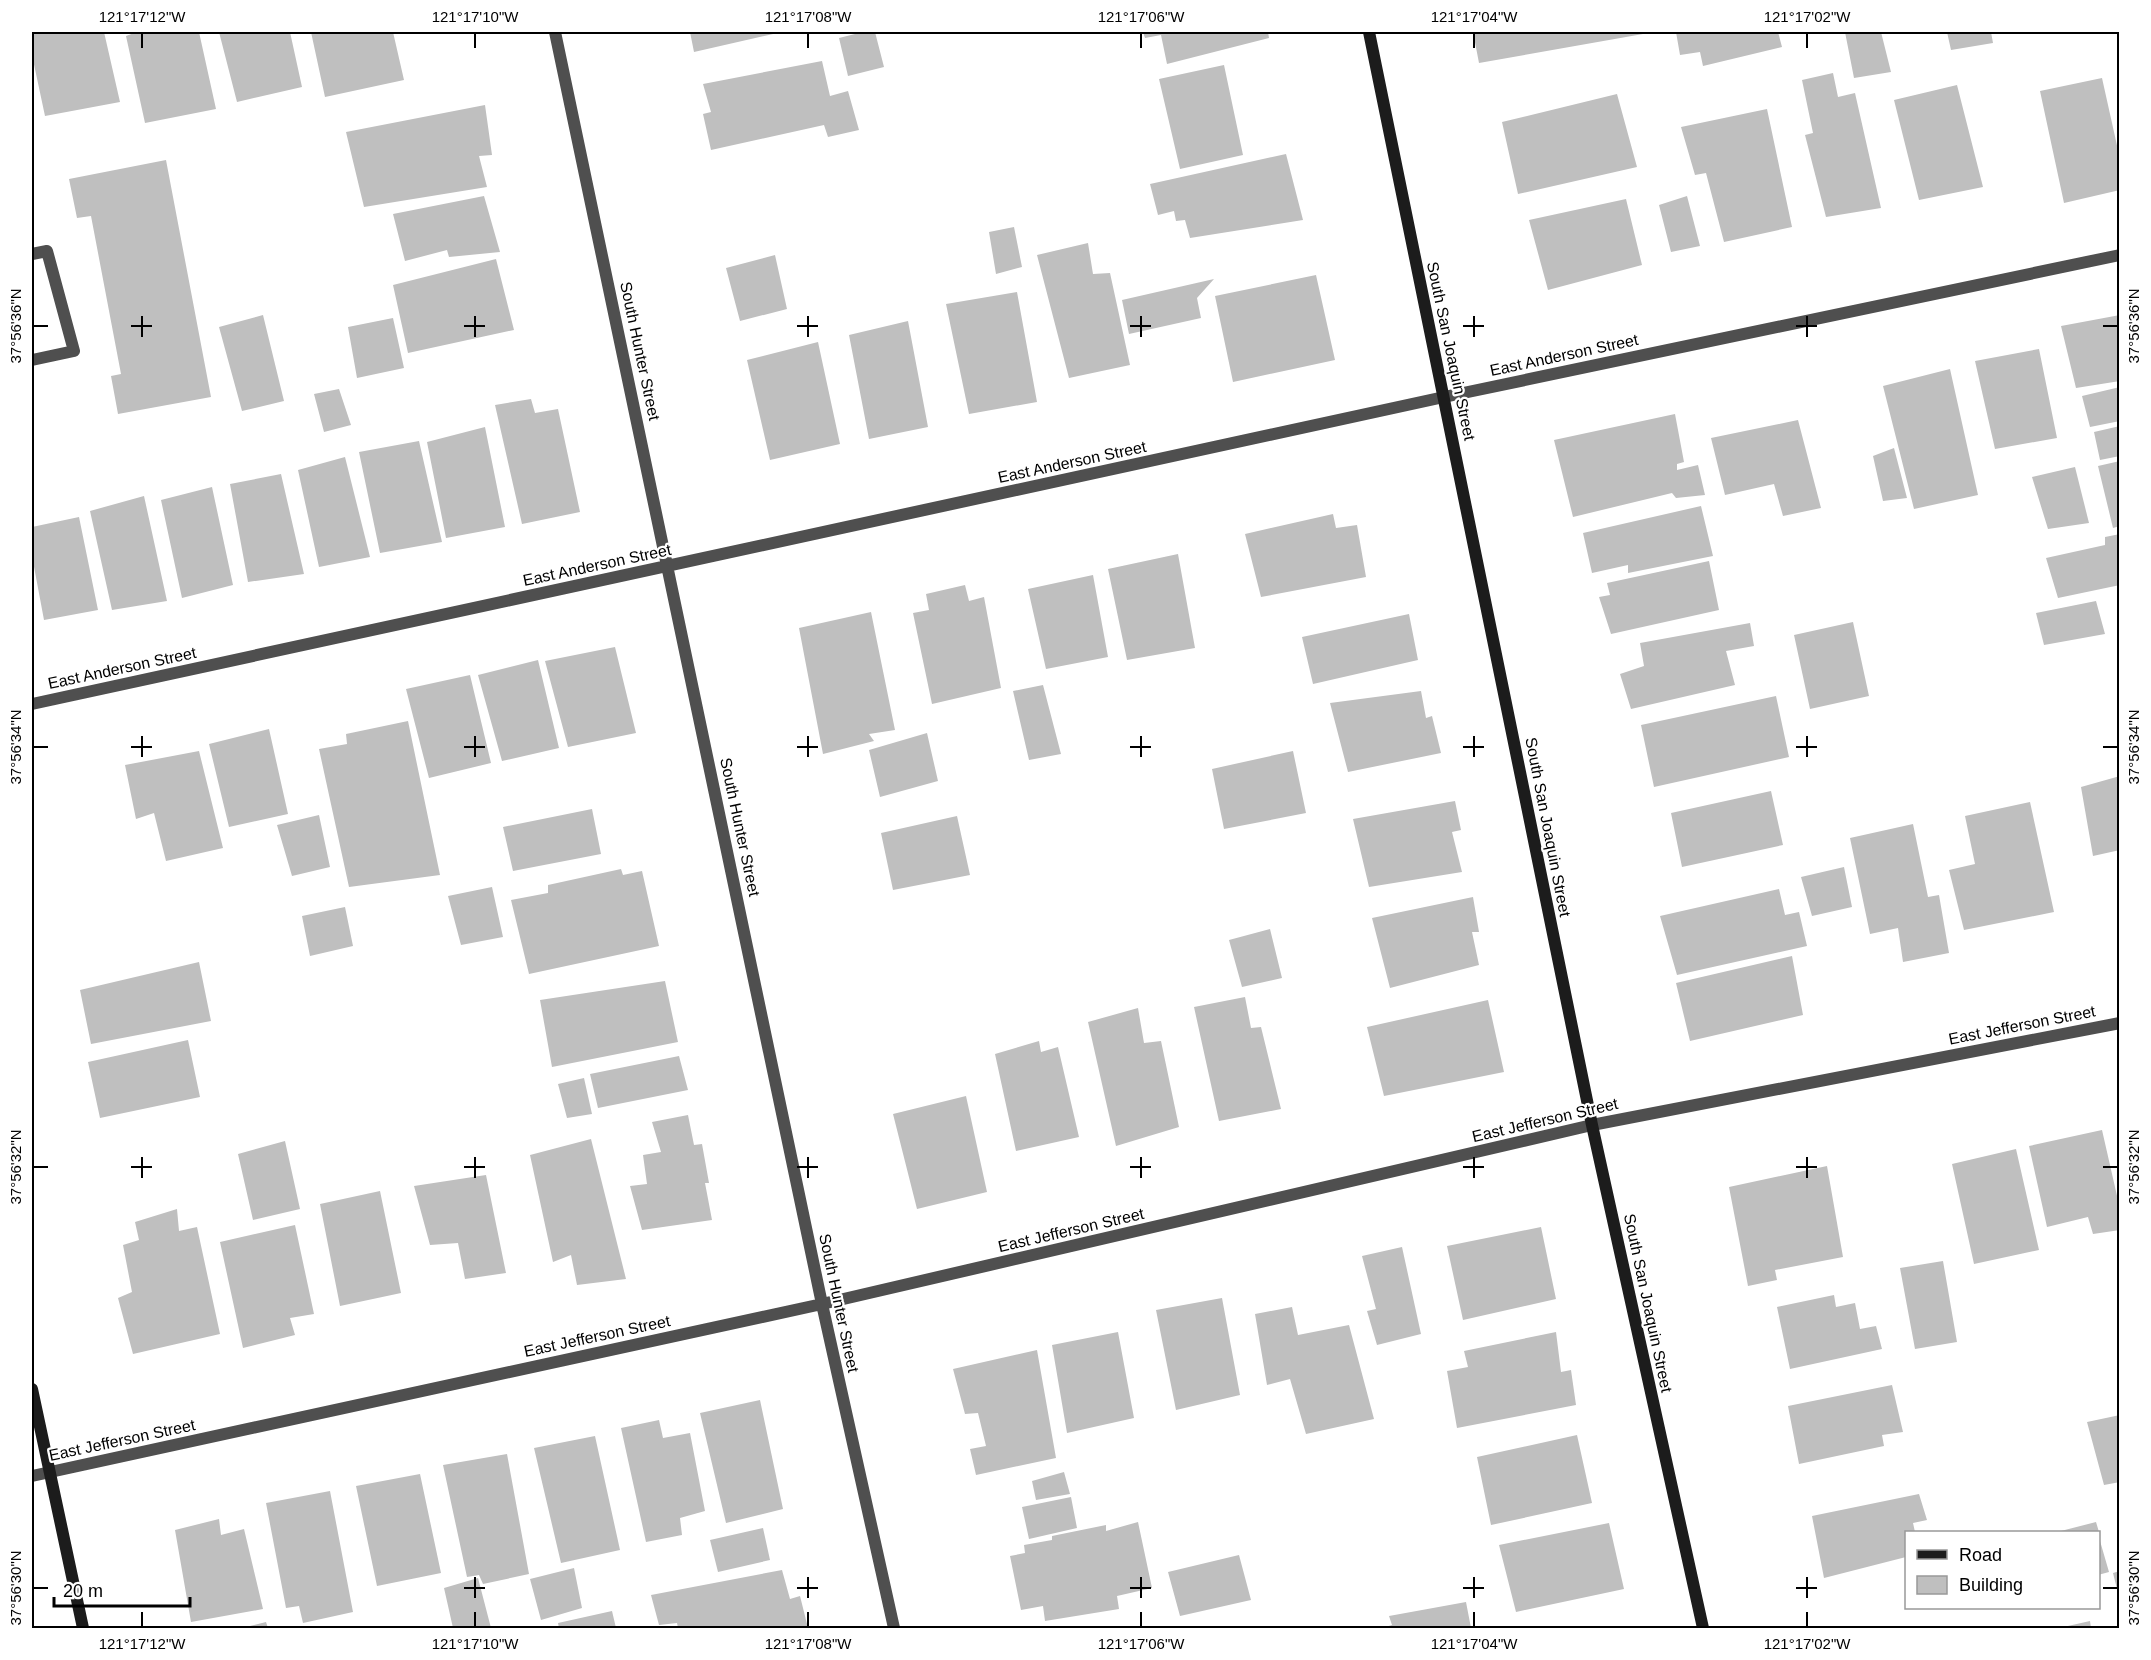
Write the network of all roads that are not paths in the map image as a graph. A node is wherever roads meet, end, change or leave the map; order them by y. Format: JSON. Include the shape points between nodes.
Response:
{"nodes":[{"id":1,"x":555,"y":32,"type":"edge"},
{"id":2,"x":1369,"y":32,"type":"edge"},
{"id":3,"x":32,"y":254,"type":"edge"},
{"id":4,"x":2120,"y":255,"type":"edge"},
{"id":5,"x":32,"y":360,"type":"edge"},
{"id":6,"x":1444,"y":397,"type":"junction"},
{"id":7,"x":669,"y":567,"type":"junction"},
{"id":8,"x":32,"y":704,"type":"edge"},
{"id":9,"x":2120,"y":1023,"type":"edge"},
{"id":10,"x":1592,"y":1125,"type":"junction"},
{"id":11,"x":822,"y":1304,"type":"junction"},
{"id":12,"x":32,"y":1389,"type":"edge"},
{"id":13,"x":50,"y":1472,"type":"junction"},
{"id":14,"x":32,"y":1476,"type":"edge"},
{"id":15,"x":83,"y":1629,"type":"edge"},
{"id":16,"x":894,"y":1629,"type":"edge"},
{"id":17,"x":1703,"y":1629,"type":"edge"}],
"edges":[{"from":1,"to":7,"type":"street","name":"South Hunter Street"},
{"from":2,"to":6,"type":"street","name":"South San Joaquin Street"},
{"from":3,"to":5,"type":"street","via":[[47,251],[74,351]]},
{"from":4,"to":6,"type":"street","name":"East Anderson Street"},
{"from":6,"to":7,"type":"street","name":"East Anderson Street"},
{"from":6,"to":10,"type":"street","name":"South San Joaquin Street"},
{"from":7,"to":8,"type":"street","name":"East Anderson Street"},
{"from":7,"to":11,"type":"street","name":"South Hunter Street"},
{"from":9,"to":10,"type":"street","name":"East Jefferson Street"},
{"from":10,"to":11,"type":"street","name":"East Jefferson Street"},
{"from":10,"to":17,"type":"street","name":"South San Joaquin Street"},
{"from":11,"to":13,"type":"street","name":"East Jefferson Street"},
{"from":11,"to":16,"type":"street","name":"South Hunter Street"},
{"from":12,"to":13,"type":"street"},
{"from":13,"to":14,"type":"street","name":"East Jefferson Street"},
{"from":13,"to":15,"type":"street"}]}
